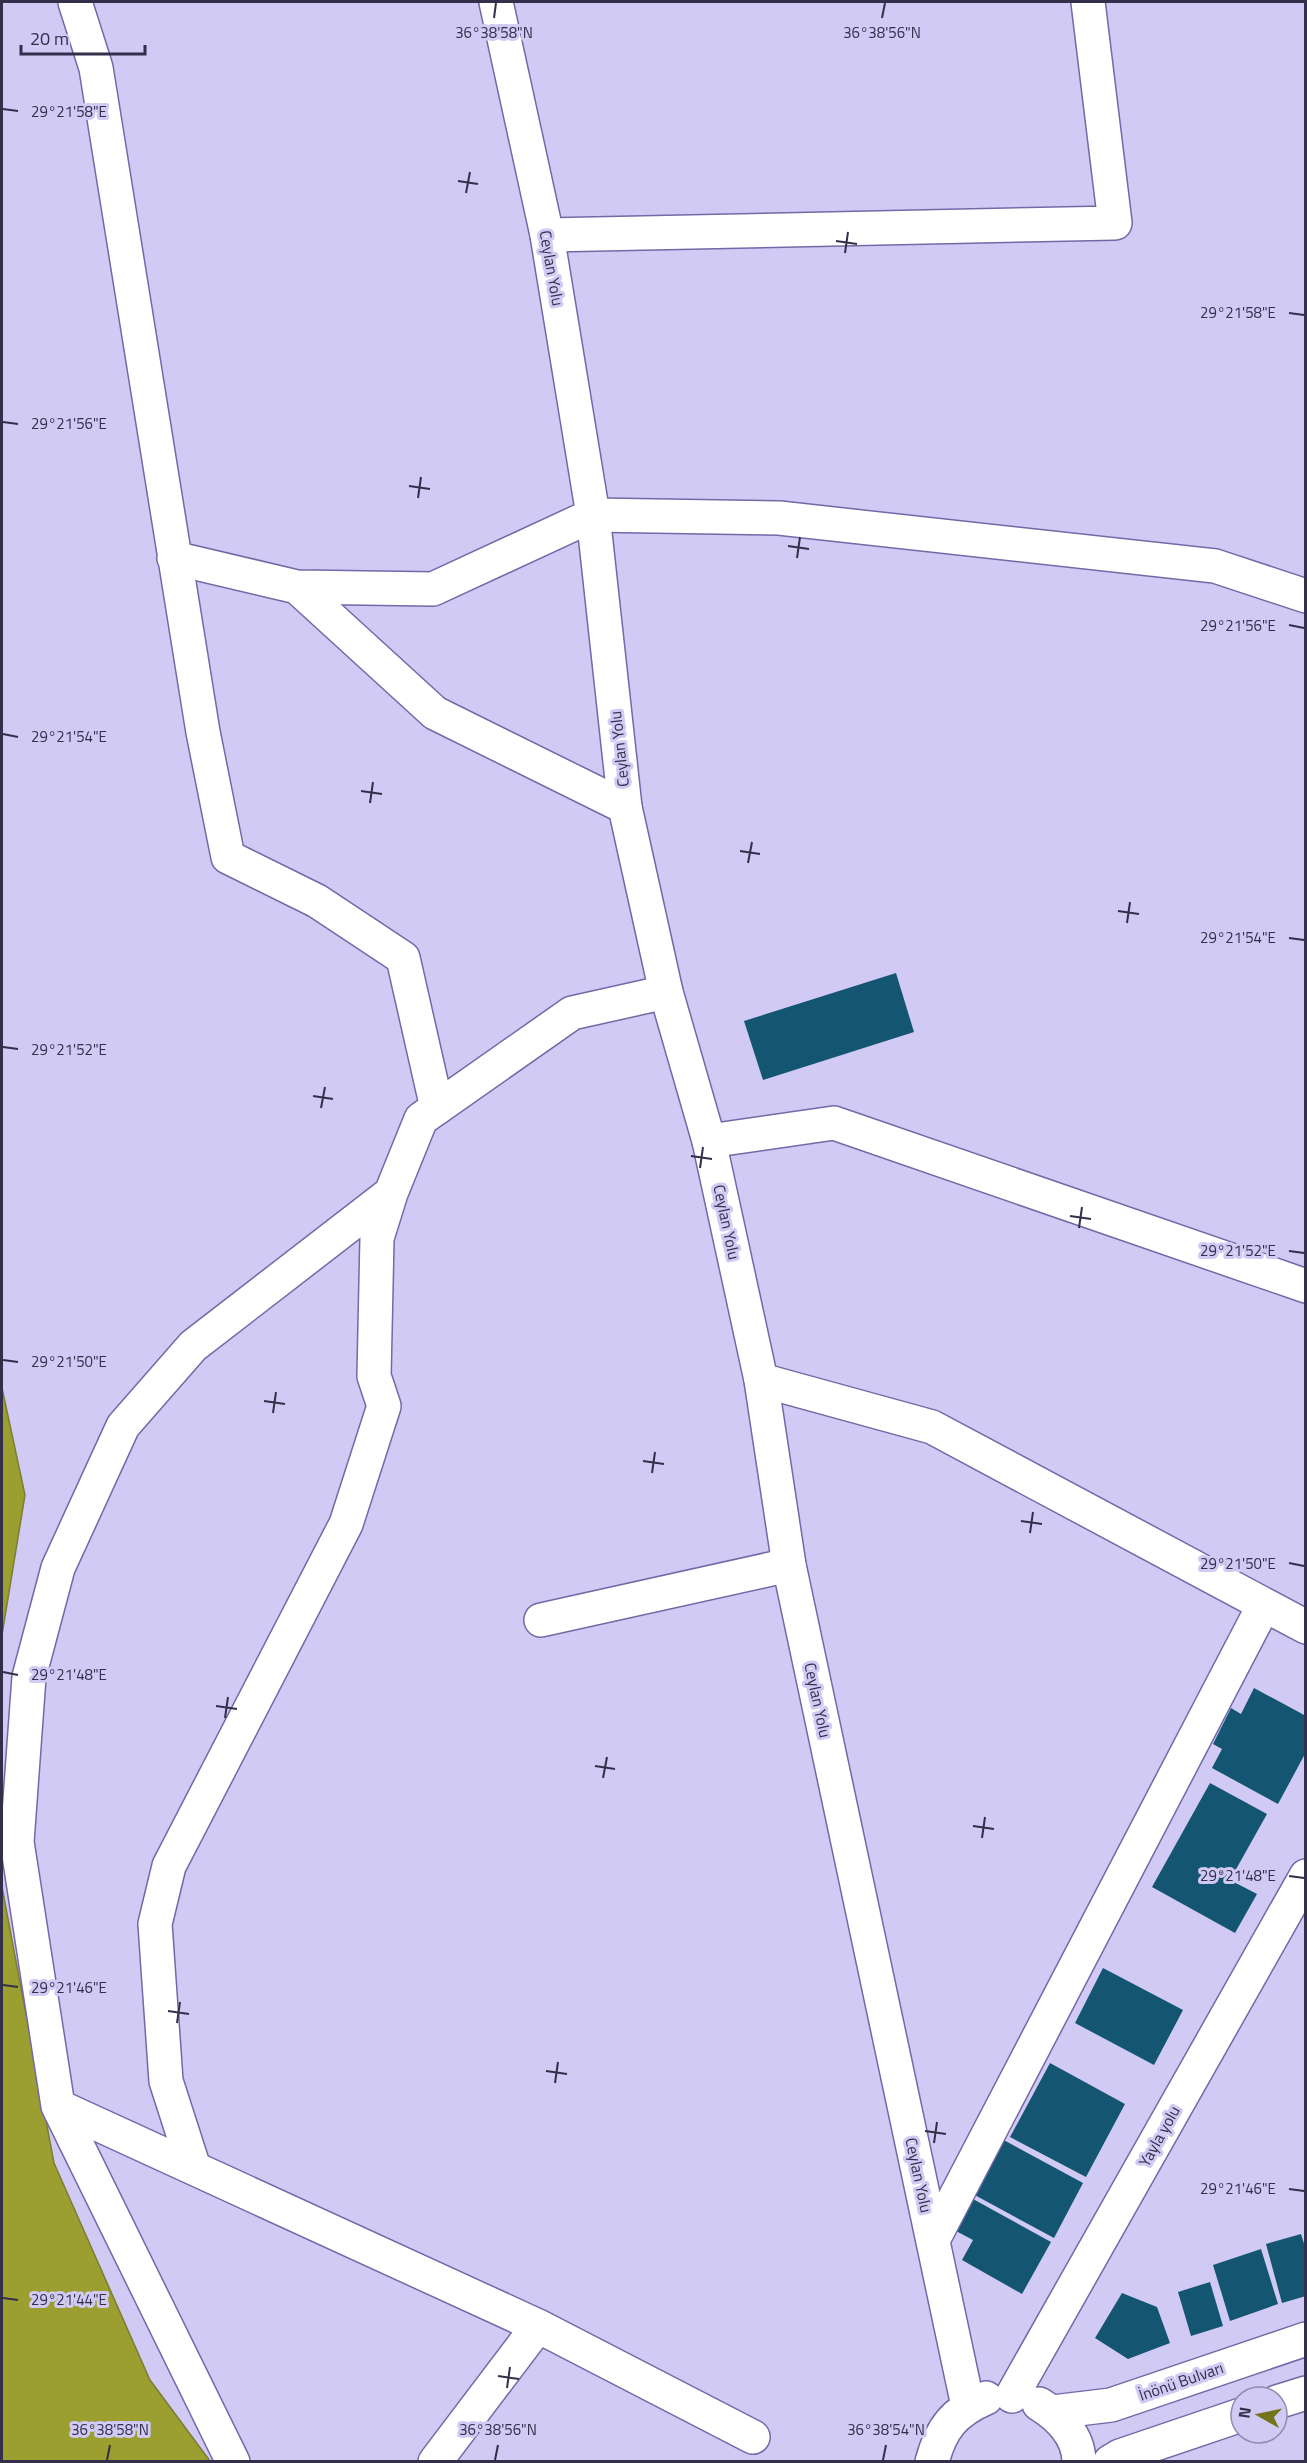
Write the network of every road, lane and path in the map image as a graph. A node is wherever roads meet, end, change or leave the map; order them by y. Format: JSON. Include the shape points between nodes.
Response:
{"nodes":[{"id":1,"x":75,"y":2,"type":"edge"},
{"id":2,"x":496,"y":2,"type":"edge"},
{"id":3,"x":1088,"y":2,"type":"edge"},
{"id":4,"x":547,"y":235,"type":"junction"},
{"id":5,"x":593,"y":515,"type":"junction"},
{"id":6,"x":174,"y":558,"type":"junction"},
{"id":7,"x":297,"y":587,"type":"junction"},
{"id":8,"x":1305,"y":596,"type":"edge"},
{"id":9,"x":625,"y":807,"type":"junction"},
{"id":10,"x":666,"y":992,"type":"junction"},
{"id":11,"x":437,"y":1108,"type":"junction"},
{"id":12,"x":709,"y":1141,"type":"junction"},
{"id":13,"x":391,"y":1193,"type":"junction"},
{"id":14,"x":1305,"y":1286,"type":"edge"},
{"id":15,"x":761,"y":1380,"type":"junction"},
{"id":16,"x":789,"y":1565,"type":"junction"},
{"id":17,"x":1264,"y":1605,"type":"junction"},
{"id":18,"x":541,"y":1620,"type":"dead end"},
{"id":19,"x":1305,"y":1627,"type":"edge"},
{"id":20,"x":1305,"y":1875,"type":"edge"},
{"id":21,"x":58,"y":2106,"type":"junction"},
{"id":22,"x":194,"y":2168,"type":"junction"},
{"id":23,"x":933,"y":2240,"type":"junction"},
{"id":24,"x":538,"y":2326,"type":"junction"},
{"id":25,"x":1305,"y":2339,"type":"edge"},
{"id":26,"x":1305,"y":2393,"type":"edge"},
{"id":27,"x":1012,"y":2396,"type":"junction"},
{"id":28,"x":1289,"y":2398,"type":"edge"},
{"id":29,"x":968,"y":2406,"type":"junction"},
{"id":30,"x":1053,"y":2412,"type":"junction"},
{"id":31,"x":1229,"y":2419,"type":"edge"},
{"id":32,"x":753,"y":2437,"type":"dead end"},
{"id":33,"x":233,"y":2462,"type":"edge"},
{"id":34,"x":435,"y":2462,"type":"edge"},
{"id":35,"x":932,"y":2462,"type":"edge"},
{"id":36,"x":1079,"y":2462,"type":"edge"},
{"id":37,"x":1110,"y":2462,"type":"edge"}],
"edges":[{"from":1,"to":6,"type":"street","via":[[96,68]]},
{"from":2,"to":4,"type":"street","name":"Ceylan Yolu"},
{"from":3,"to":4,"type":"street","via":[[1115,223]]},
{"from":4,"to":5,"type":"street","name":"Ceylan Yolu"},
{"from":5,"to":7,"type":"street","via":[[433,589]]},
{"from":5,"to":8,"type":"street","via":[[779,518],[1215,566]]},
{"from":5,"to":9,"type":"street","name":"Ceylan Yolu"},
{"from":6,"to":7,"type":"street"},
{"from":6,"to":11,"type":"street","via":[[228,857],[317,901],[403,958]]},
{"from":7,"to":9,"type":"street","via":[[435,713]]},
{"from":9,"to":10,"type":"street","name":"Ceylan Yolu"},
{"from":10,"to":11,"type":"street","via":[[572,1013]]},
{"from":10,"to":12,"type":"street","name":"Ceylan Yolu"},
{"from":11,"to":13,"type":"street","via":[[421,1119]]},
{"from":12,"to":14,"type":"street","via":[[834,1123]]},
{"from":12,"to":15,"type":"street","name":"Ceylan Yolu"},
{"from":13,"to":21,"type":"street","via":[[193,1346],[123,1426],[58,1568],[29,1677],[17,1842]]},
{"from":13,"to":22,"type":"street","via":[[377,1238],[374,1376],[384,1406],[346,1524],[169,1866],[155,1924],[166,2081]]},
{"from":15,"to":16,"type":"street","name":"Ceylan Yolu"},
{"from":15,"to":17,"type":"street","via":[[932,1427]]},
{"from":16,"to":18,"type":"street"},
{"from":16,"to":23,"type":"street","name":"Ceylan Yolu"},
{"from":17,"to":19,"type":"street"},
{"from":17,"to":23,"type":"street"},
{"from":20,"to":27,"type":"street","name":"Yayla yolu"},
{"from":21,"to":22,"type":"street"},
{"from":21,"to":33,"type":"street"},
{"from":22,"to":24,"type":"street"},
{"from":23,"to":29,"type":"street","name":"Ceylan Yolu"},
{"from":24,"to":32,"type":"street"},
{"from":24,"to":34,"type":"street"},
{"from":25,"to":30,"type":"street","name":"İnönü Bulvarı","via":[[1111,2405]]},
{"from":26,"to":28,"type":"street"},
{"from":27,"to":29,"type":"street","via":[[989,2397]]},
{"from":27,"to":30,"type":"street","via":[[1034,2400]]},
{"from":29,"to":35,"type":"street","via":[[938,2440]]},
{"from":30,"to":36,"type":"street","via":[[1070,2432]]},
{"from":31,"to":37,"type":"street"}]}
